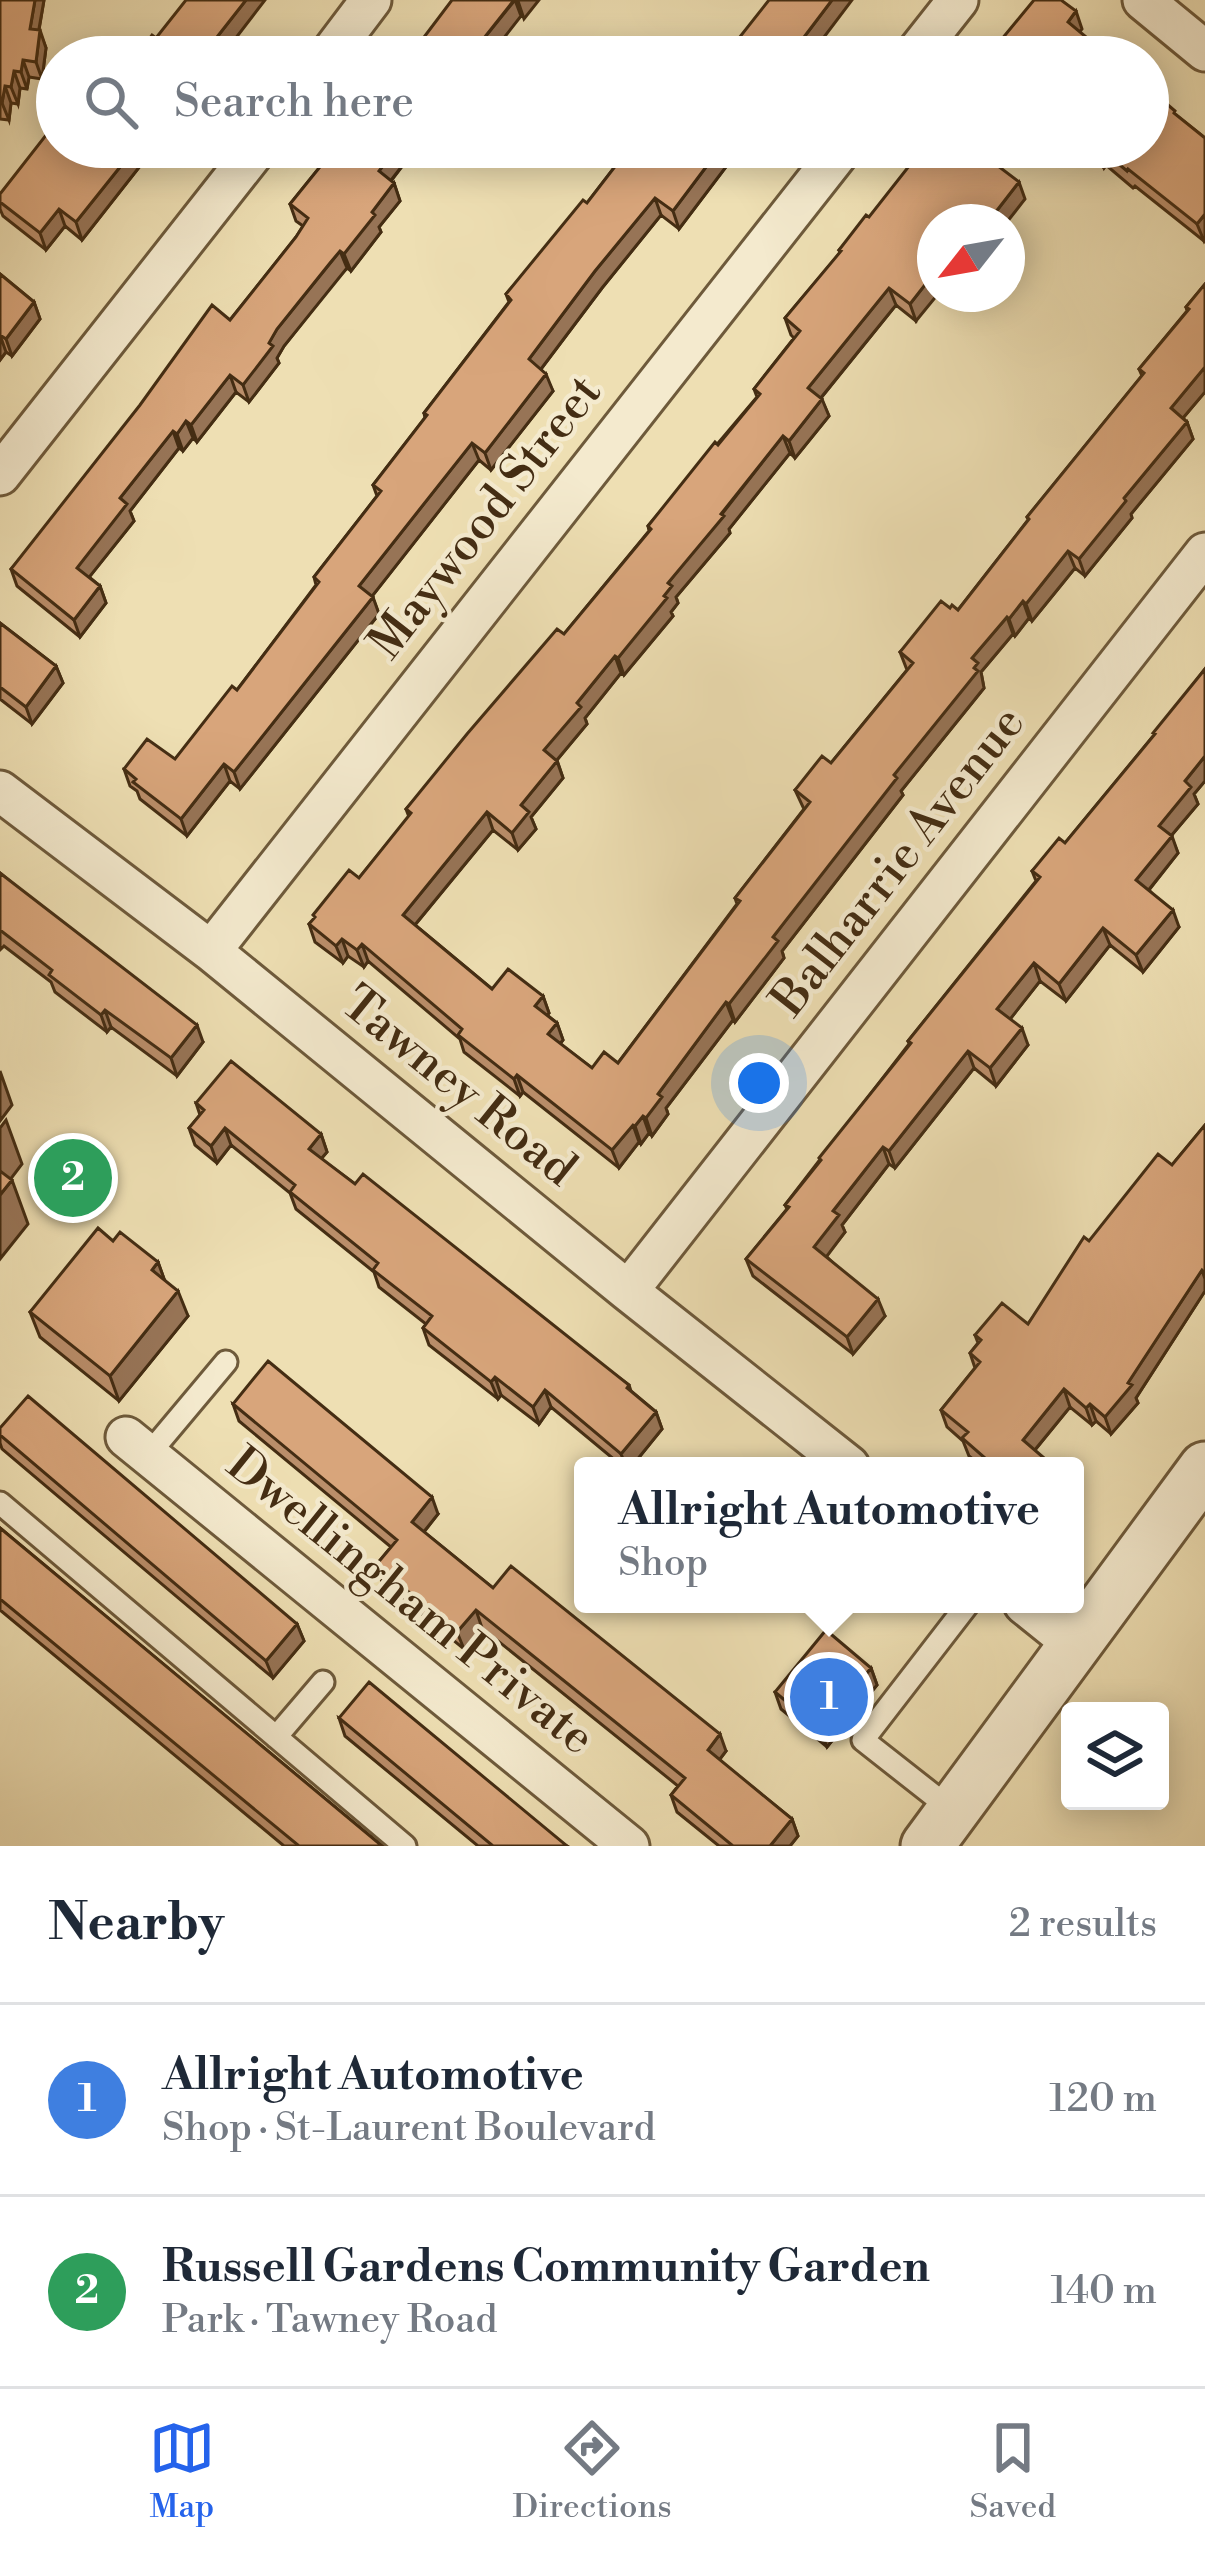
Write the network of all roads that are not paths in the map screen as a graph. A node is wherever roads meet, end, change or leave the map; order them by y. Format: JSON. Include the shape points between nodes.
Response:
{"nodes":[{"id":1,"x":371,"y":0,"type":"edge"},
{"id":2,"x":958,"y":0,"type":"edge"},
{"id":3,"x":1143,"y":0,"type":"edge"},
{"id":4,"x":344,"y":36,"type":"edge"},
{"id":5,"x":930,"y":36,"type":"edge"},
{"id":6,"x":1205,"y":51,"type":"edge"},
{"id":7,"x":241,"y":168,"type":"edge"},
{"id":8,"x":826,"y":168,"type":"edge"},
{"id":9,"x":0,"y":475,"type":"edge"},
{"id":10,"x":1205,"y":553,"type":"edge"},
{"id":11,"x":0,"y":790,"type":"edge"},
{"id":12,"x":211,"y":951,"type":"junction"},
{"id":13,"x":628,"y":1291,"type":"junction"},
{"id":14,"x":226,"y":1362,"type":"dead end"},
{"id":15,"x":137,"y":1446,"type":"joint"},
{"id":16,"x":838,"y":1457,"type":"edge"},
{"id":17,"x":1205,"y":1468,"type":"edge"},
{"id":18,"x":0,"y":1503,"type":"edge"},
{"id":19,"x":961,"y":1613,"type":"edge"},
{"id":20,"x":1035,"y":1613,"type":"edge"},
{"id":21,"x":1075,"y":1645,"type":"junction"},
{"id":22,"x":322,"y":1682,"type":"dead end"},
{"id":23,"x":276,"y":1737,"type":"junction"},
{"id":24,"x":940,"y":1828,"type":"edge"},
{"id":25,"x":405,"y":1846,"type":"edge"},
{"id":26,"x":629,"y":1846,"type":"edge"}],
"edges":[{"from":1,"to":4,"type":"street"},
{"from":2,"to":5,"type":"street"},
{"from":3,"to":6,"type":"street"},
{"from":7,"to":9,"type":"street"},
{"from":8,"to":12,"type":"street","name":"Maywood Street"},
{"from":10,"to":13,"type":"street","name":"Balharrie Avenue"},
{"from":11,"to":12,"type":"street","name":"Tawney Road"},
{"from":12,"to":13,"type":"street","name":"Tawney Road"},
{"from":13,"to":16,"type":"street","name":"Tawney Road"},
{"from":14,"to":15,"type":"lane"},
{"from":15,"to":26,"type":"street","name":"Dwellingham Private"},
{"from":17,"to":21,"type":"street"},
{"from":18,"to":23,"type":"lane"},
{"from":19,"to":24,"type":"lane","via":[[863,1740]]},
{"from":20,"to":21,"type":"street"},
{"from":21,"to":24,"type":"street"},
{"from":22,"to":23,"type":"lane"},
{"from":23,"to":25,"type":"lane"}]}
